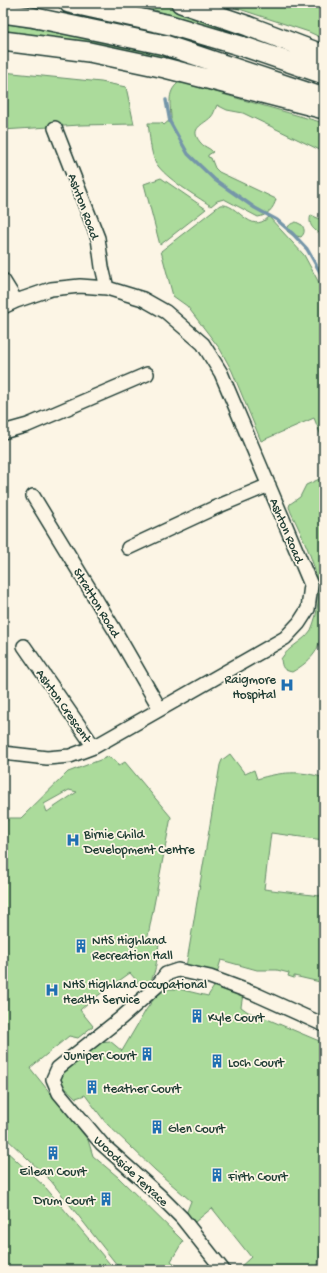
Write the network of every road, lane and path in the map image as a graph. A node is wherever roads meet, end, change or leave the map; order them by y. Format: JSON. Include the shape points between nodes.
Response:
{"nodes":[{"id":1,"x":69,"y":3,"type":"edge"},
{"id":2,"x":181,"y":3,"type":"edge"},
{"id":3,"x":3,"y":13,"type":"edge"},
{"id":4,"x":3,"y":41,"type":"edge"},
{"id":5,"x":324,"y":55,"type":"edge"},
{"id":6,"x":324,"y":74,"type":"edge"},
{"id":7,"x":324,"y":98,"type":"edge"},
{"id":8,"x":324,"y":109,"type":"edge"},
{"id":9,"x":55,"y":128,"type":"dead end"},
{"id":10,"x":3,"y":280,"type":"edge"},
{"id":11,"x":107,"y":288,"type":"junction"},
{"id":12,"x":16,"y":301,"type":"junction"},
{"id":13,"x":3,"y":307,"type":"edge"},
{"id":14,"x":147,"y":374,"type":"dead end"},
{"id":15,"x":3,"y":432,"type":"edge"},
{"id":16,"x":268,"y":485,"type":"junction"},
{"id":17,"x":33,"y":496,"type":"dead end"},
{"id":18,"x":128,"y":548,"type":"dead end"},
{"id":19,"x":24,"y":646,"type":"dead end"},
{"id":20,"x":160,"y":710,"type":"junction"},
{"id":21,"x":94,"y":747,"type":"junction"},
{"id":22,"x":3,"y":753,"type":"edge"},
{"id":23,"x":324,"y":1025,"type":"edge"},
{"id":24,"x":223,"y":1270,"type":"edge"}],
"edges":[{"from":1,"to":6,"type":"highway","via":[[170,25]]},
{"from":2,"to":5,"type":"highway"},
{"from":3,"to":7,"type":"highway","via":[[165,46]]},
{"from":4,"to":8,"type":"highway","via":[[89,52],[165,68]]},
{"from":9,"to":11,"type":"street","name":"Ashton Road","via":[[98,238]]},
{"from":10,"to":12,"type":"street"},
{"from":11,"to":12,"type":"street","name":"Ashton Road","via":[[80,286],[51,289]]},
{"from":11,"to":16,"type":"street","name":"Ashton Road","via":[[143,299],[166,312],[203,344],[221,373]]},
{"from":12,"to":13,"type":"street","name":"Ashton Road"},
{"from":14,"to":15,"type":"street","via":[[28,425]]},
{"from":16,"to":18,"type":"street","name":"Ashton Road"},
{"from":16,"to":20,"type":"street","name":"Ashton Road","via":[[312,585],[308,609],[285,638]]},
{"from":17,"to":20,"type":"street","name":"Stratton Road","via":[[114,628]]},
{"from":19,"to":21,"type":"street","name":"Ashton Crescent"},
{"from":20,"to":21,"type":"street","name":"Ashton Road"},
{"from":21,"to":22,"type":"street","name":"Ashton Crescent","via":[[70,756],[47,758]]},
{"from":23,"to":24,"type":"street","name":"Woodside Terrace","via":[[253,993],[210,977],[178,970],[166,974],[157,986],[121,1018],[58,1068],[53,1079],[59,1093],[102,1144],[182,1218]]}]}
